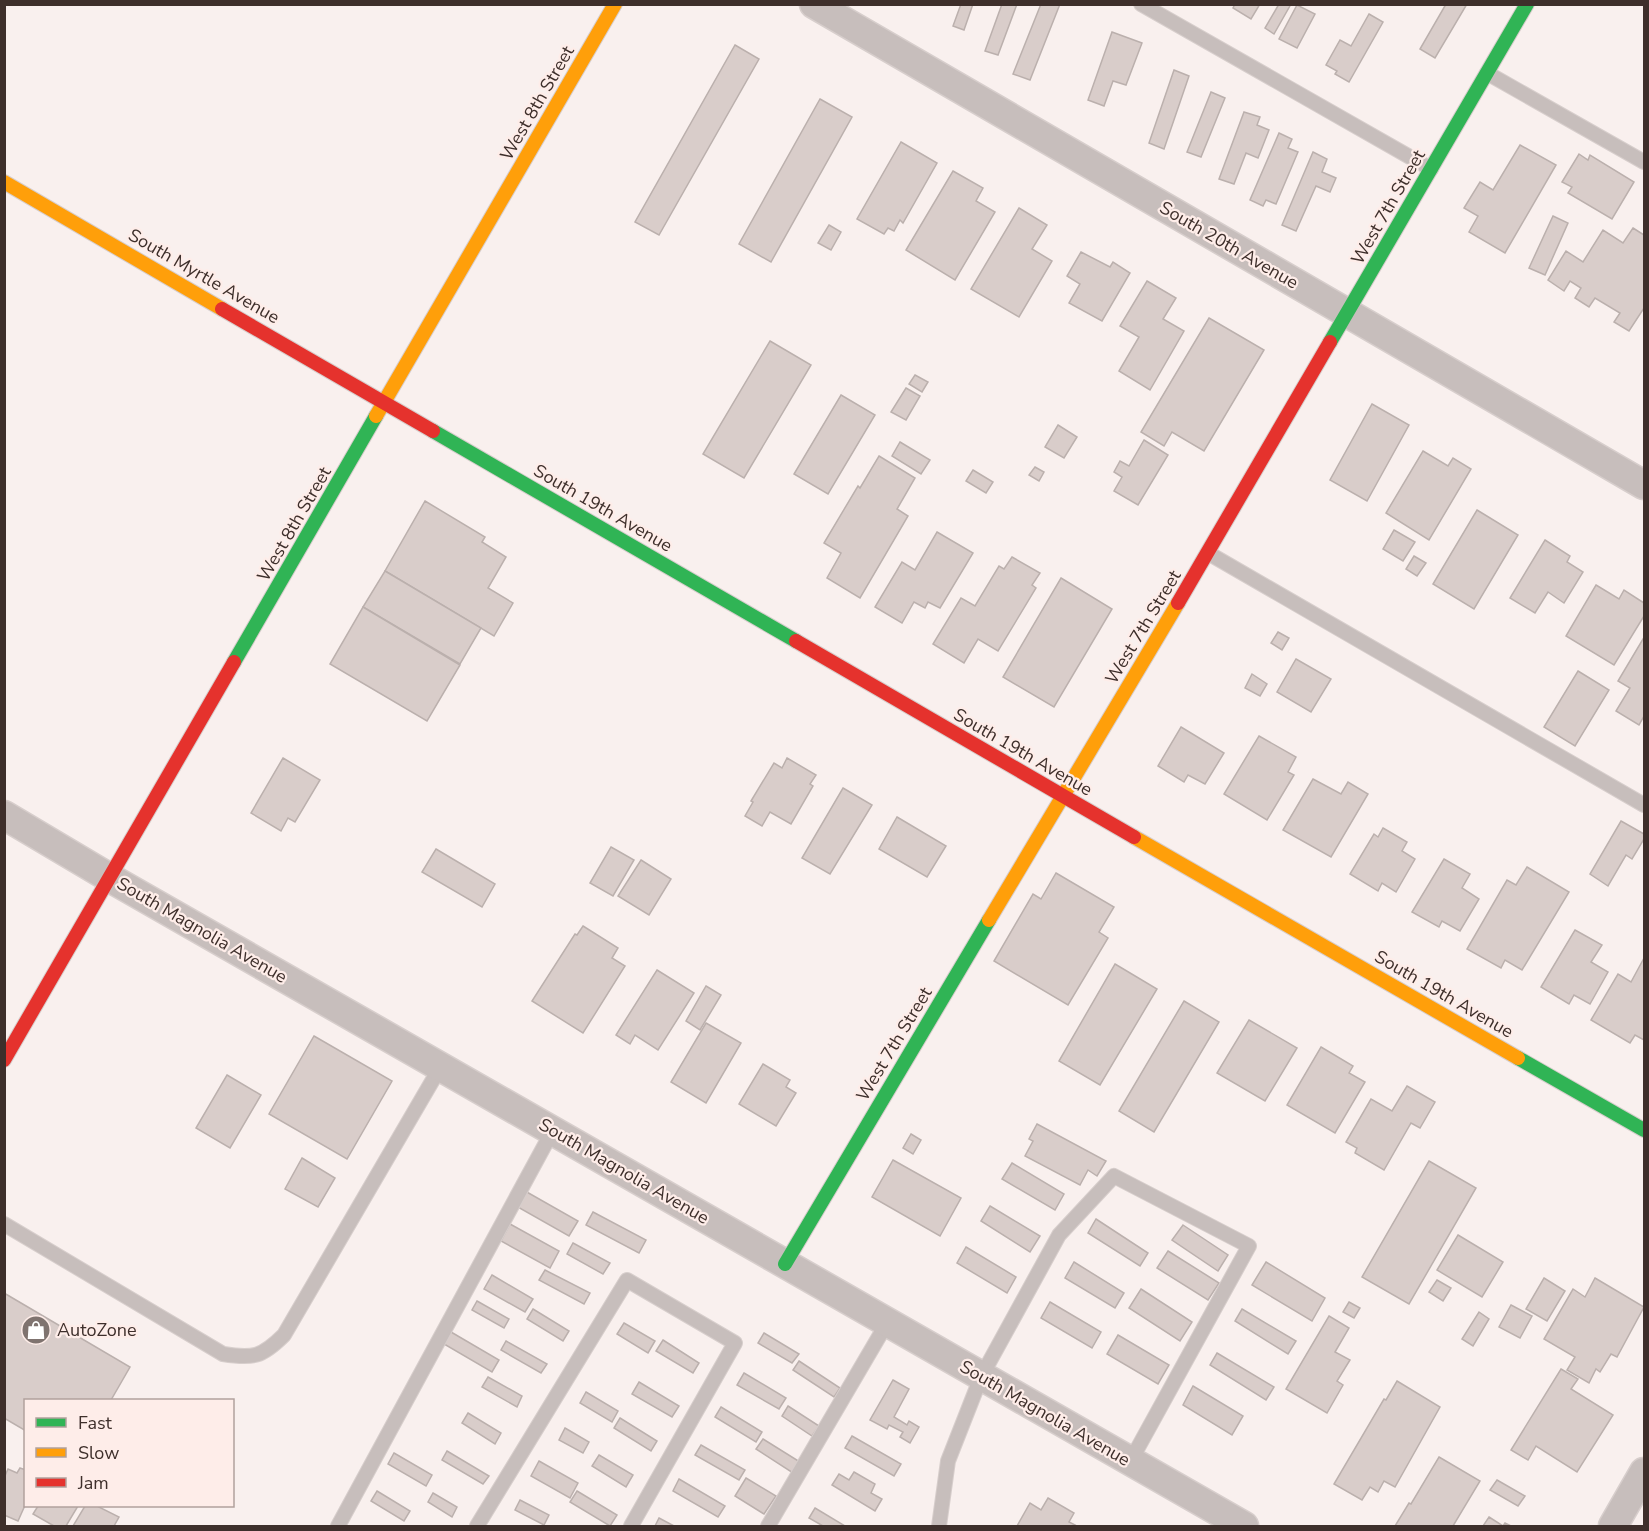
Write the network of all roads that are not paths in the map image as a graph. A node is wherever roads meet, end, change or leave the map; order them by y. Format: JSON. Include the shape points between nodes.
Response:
{"nodes":[{"id":1,"x":615,"y":4,"type":"edge"},
{"id":2,"x":814,"y":4,"type":"edge"},
{"id":3,"x":1141,"y":4,"type":"edge"},
{"id":4,"x":1527,"y":4,"type":"edge"},
{"id":5,"x":1487,"y":73,"type":"junction"},
{"id":6,"x":1644,"y":162,"type":"edge"},
{"id":7,"x":1431,"y":169,"type":"junction"},
{"id":8,"x":4,"y":182,"type":"edge"},
{"id":9,"x":1347,"y":313,"type":"junction"},
{"id":10,"x":385,"y":402,"type":"junction"},
{"id":11,"x":1644,"y":485,"type":"edge"},
{"id":12,"x":1208,"y":553,"type":"junction"},
{"id":13,"x":1063,"y":796,"type":"junction"},
{"id":14,"x":1644,"y":805,"type":"edge"},
{"id":15,"x":4,"y":815,"type":"edge"},
{"id":16,"x":110,"y":878,"type":"junction"},
{"id":17,"x":4,"y":1060,"type":"edge"},
{"id":18,"x":441,"y":1066,"type":"junction"},
{"id":19,"x":553,"y":1130,"type":"junction"},
{"id":20,"x":1644,"y":1130,"type":"edge"},
{"id":21,"x":4,"y":1224,"type":"edge"},
{"id":22,"x":785,"y":1264,"type":"junction"},
{"id":23,"x":887,"y":1323,"type":"junction"},
{"id":24,"x":981,"y":1377,"type":"junction"},
{"id":25,"x":1130,"y":1462,"type":"junction"},
{"id":26,"x":1644,"y":1472,"type":"edge"},
{"id":27,"x":338,"y":1527,"type":"edge"},
{"id":28,"x":477,"y":1527,"type":"edge"},
{"id":29,"x":631,"y":1527,"type":"edge"},
{"id":30,"x":768,"y":1527,"type":"edge"},
{"id":31,"x":939,"y":1527,"type":"edge"},
{"id":32,"x":1244,"y":1527,"type":"edge"},
{"id":33,"x":1612,"y":1527,"type":"edge"}],
"edges":[{"from":1,"to":10,"type":"street","name":"West 8th Street"},
{"from":2,"to":9,"type":"street","name":"South 20th Avenue"},
{"from":3,"to":7,"type":"lane"},
{"from":4,"to":5,"type":"street","name":"West 7th Street"},
{"from":5,"to":6,"type":"lane"},
{"from":5,"to":7,"type":"street","name":"West 7th Street"},
{"from":7,"to":9,"type":"street","name":"West 7th Street"},
{"from":8,"to":10,"type":"street","name":"South Myrtle Avenue"},
{"from":9,"to":11,"type":"street","name":"South 20th Avenue"},
{"from":9,"to":12,"type":"street","name":"West 7th Street"},
{"from":10,"to":13,"type":"street","name":"South 19th Avenue"},
{"from":10,"to":16,"type":"street","name":"West 8th Street"},
{"from":12,"to":13,"type":"street","name":"West 7th Street"},
{"from":12,"to":14,"type":"lane"},
{"from":13,"to":20,"type":"street","name":"South 19th Avenue"},
{"from":13,"to":22,"type":"street","name":"West 7th Street"},
{"from":15,"to":16,"type":"street","name":"South Magnolia Avenue"},
{"from":16,"to":17,"type":"street","name":"West 8th Street"},
{"from":16,"to":18,"type":"street","name":"South Magnolia Avenue"},
{"from":18,"to":19,"type":"street","name":"South Magnolia Avenue"},
{"from":18,"to":21,"type":"lane","via":[[284,1335],[268,1351],[245,1357],[223,1354]]},
{"from":19,"to":22,"type":"street","name":"South Magnolia Avenue"},
{"from":19,"to":27,"type":"lane"},
{"from":22,"to":23,"type":"street","name":"South Magnolia Avenue"},
{"from":23,"to":24,"type":"street","name":"South Magnolia Avenue"},
{"from":23,"to":30,"type":"lane"},
{"from":24,"to":25,"type":"street","name":"South Magnolia Avenue"},
{"from":24,"to":25,"type":"lane","via":[[1059,1235],[1114,1176],[1249,1246]]},
{"from":24,"to":31,"type":"lane","via":[[948,1461]]},
{"from":25,"to":32,"type":"street","name":"South Magnolia Avenue"},
{"from":26,"to":33,"type":"street"},
{"from":28,"to":29,"type":"lane","via":[[627,1280],[735,1344]]}]}
